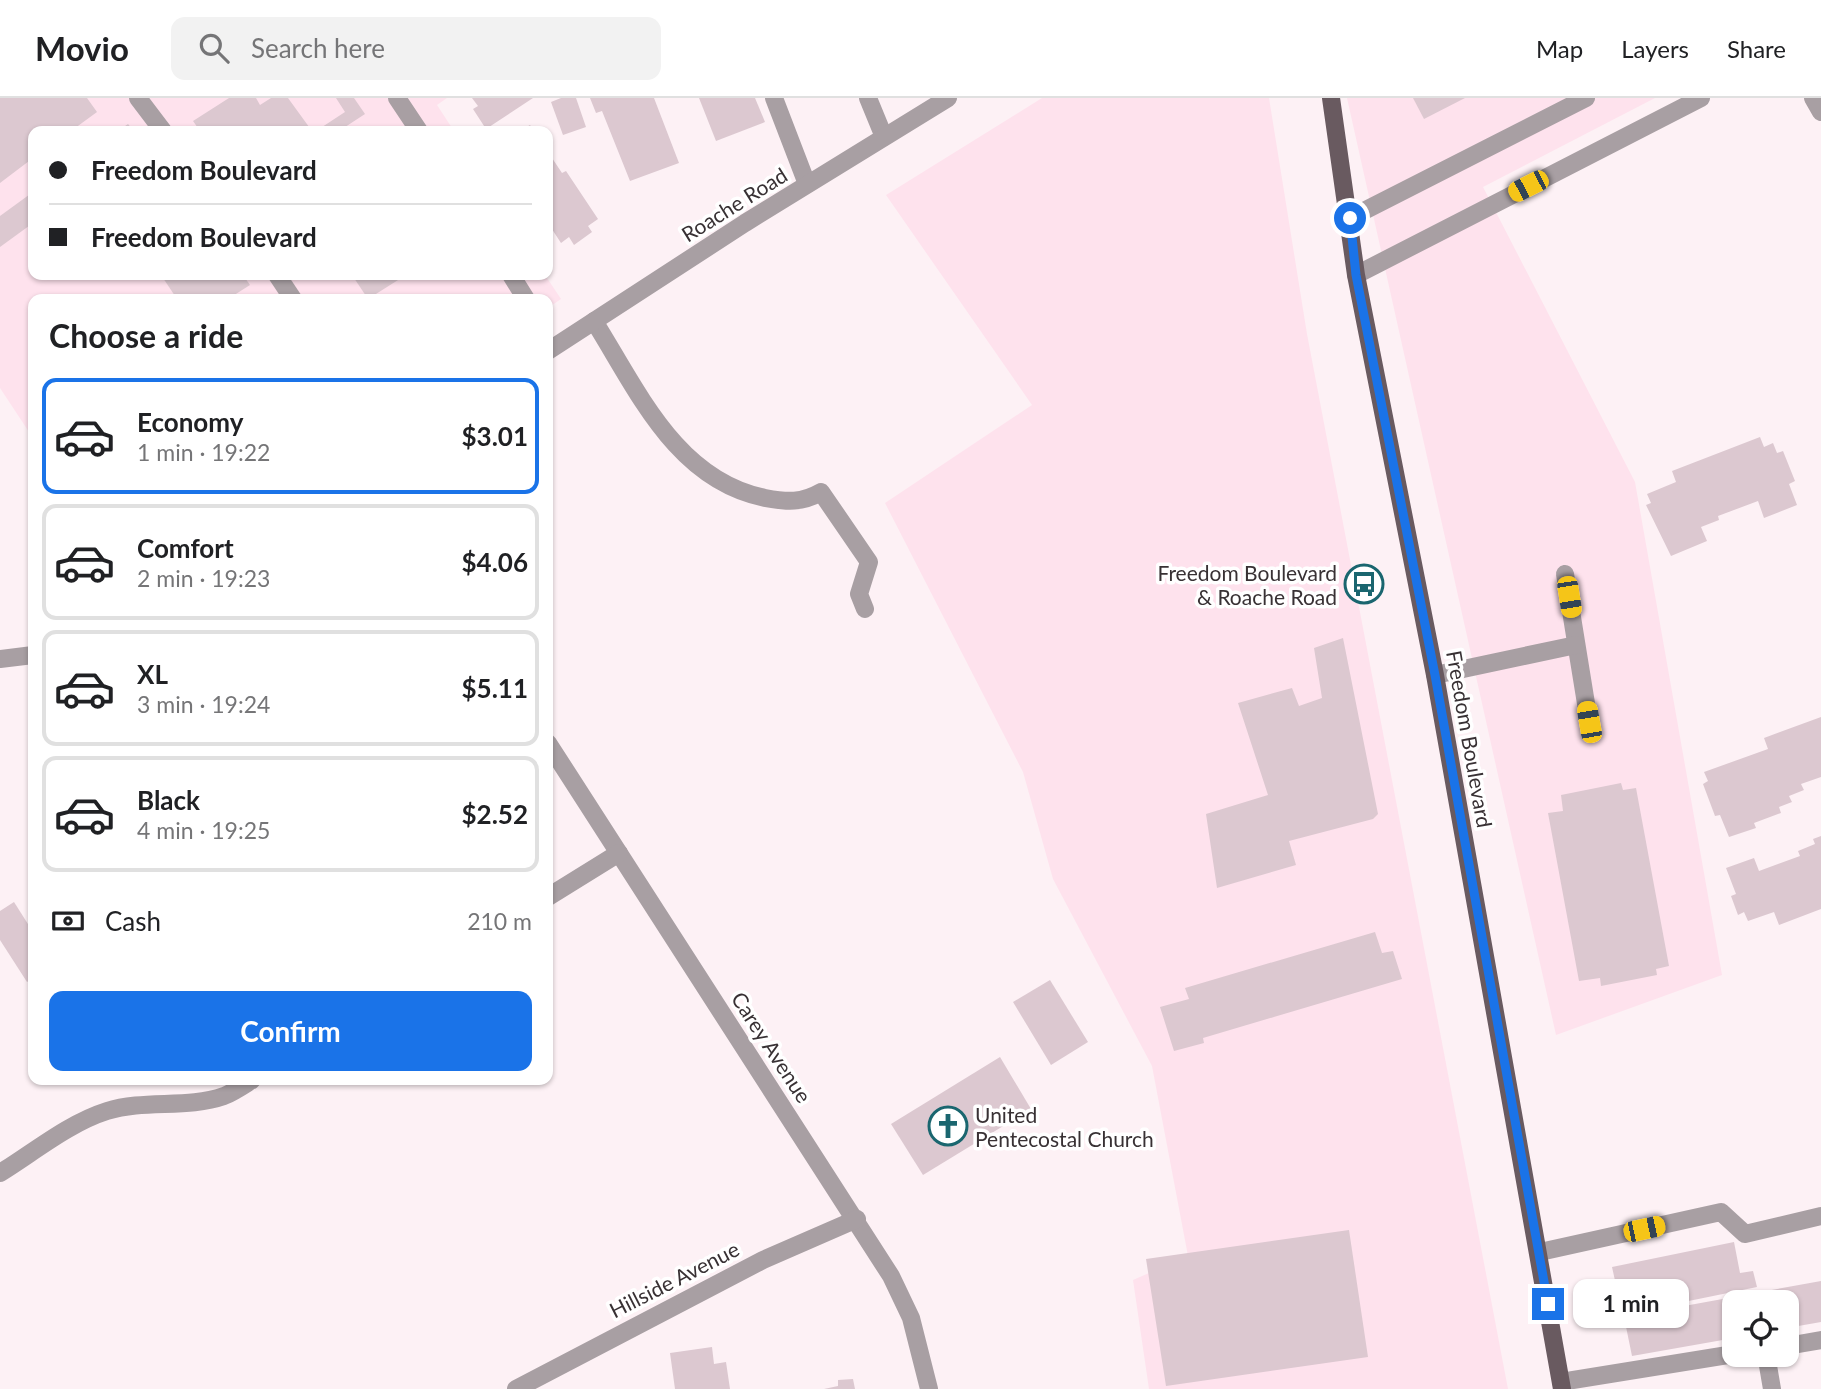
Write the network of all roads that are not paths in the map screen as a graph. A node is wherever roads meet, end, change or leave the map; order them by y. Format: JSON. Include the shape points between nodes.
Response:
{"nodes":[{"id":1,"x":138,"y":98,"type":"edge"},
{"id":2,"x":397,"y":98,"type":"edge"},
{"id":3,"x":774,"y":98,"type":"edge"},
{"id":4,"x":868,"y":98,"type":"edge"},
{"id":5,"x":947,"y":98,"type":"edge"},
{"id":6,"x":1331,"y":98,"type":"edge"},
{"id":7,"x":1586,"y":98,"type":"edge"},
{"id":8,"x":1701,"y":98,"type":"edge"},
{"id":9,"x":1813,"y":98,"type":"edge"},
{"id":10,"x":1821,"y":112,"type":"edge"},
{"id":11,"x":159,"y":126,"type":"edge"},
{"id":12,"x":416,"y":126,"type":"edge"},
{"id":13,"x":884,"y":137,"type":"junction"},
{"id":14,"x":807,"y":184,"type":"junction"},
{"id":15,"x":1350,"y":218,"type":"junction"},
{"id":16,"x":1356,"y":275,"type":"junction"},
{"id":17,"x":594,"y":321,"type":"junction"},
{"id":18,"x":553,"y":342,"type":"edge"},
{"id":19,"x":1565,"y":574,"type":"dead end"},
{"id":20,"x":865,"y":609,"type":"dead end"},
{"id":21,"x":1576,"y":645,"type":"junction"},
{"id":22,"x":28,"y":656,"type":"edge"},
{"id":23,"x":0,"y":659,"type":"edge"},
{"id":24,"x":1435,"y":675,"type":"junction"},
{"id":25,"x":1589,"y":722,"type":"dead end"},
{"id":26,"x":553,"y":751,"type":"edge"},
{"id":27,"x":619,"y":853,"type":"junction"},
{"id":28,"x":553,"y":894,"type":"edge"},
{"id":29,"x":245,"y":1085,"type":"edge"},
{"id":30,"x":0,"y":1173,"type":"edge"},
{"id":31,"x":1821,"y":1216,"type":"edge"},
{"id":32,"x":857,"y":1219,"type":"junction"},
{"id":33,"x":1540,"y":1252,"type":"junction"},
{"id":34,"x":1821,"y":1340,"type":"edge"},
{"id":35,"x":1799,"y":1344,"type":"edge"},
{"id":36,"x":1722,"y":1356,"type":"edge"},
{"id":37,"x":1768,"y":1367,"type":"edge"},
{"id":38,"x":1562,"y":1386,"type":"edge"},
{"id":39,"x":516,"y":1389,"type":"edge"},
{"id":40,"x":929,"y":1389,"type":"edge"},
{"id":41,"x":1772,"y":1389,"type":"edge"}],
"edges":[{"from":1,"to":11,"type":"street"},
{"from":2,"to":12,"type":"street"},
{"from":3,"to":14,"type":"street"},
{"from":4,"to":13,"type":"street"},
{"from":5,"to":13,"type":"street","name":"Roache Road"},
{"from":6,"to":15,"type":"main road","name":"Freedom Boulevard"},
{"from":7,"to":15,"type":"street"},
{"from":8,"to":16,"type":"street"},
{"from":9,"to":10,"type":"street"},
{"from":13,"to":14,"type":"street","name":"Roache Road"},
{"from":14,"to":17,"type":"street","name":"Roache Road"},
{"from":15,"to":16,"type":"main road","name":"Freedom Boulevard"},
{"from":16,"to":24,"type":"main road","name":"Freedom Boulevard"},
{"from":17,"to":18,"type":"street","name":"Roache Road"},
{"from":17,"to":20,"type":"street","via":[[674,446],[703,472],[746,494],[768,499],[805,502],[821,492],[869,562],[859,594]]},
{"from":19,"to":21,"type":"street"},
{"from":21,"to":24,"type":"street"},
{"from":21,"to":25,"type":"street"},
{"from":22,"to":23,"type":"street"},
{"from":24,"to":33,"type":"main road","name":"Freedom Boulevard"},
{"from":26,"to":27,"type":"street","name":"Carey Avenue"},
{"from":27,"to":28,"type":"street"},
{"from":27,"to":32,"type":"street","name":"Carey Avenue"},
{"from":29,"to":30,"type":"street","via":[[226,1096],[203,1101],[106,1111]]},
{"from":31,"to":33,"type":"street","via":[[1745,1234],[1721,1212]]},
{"from":32,"to":39,"type":"street","name":"Hillside Avenue","via":[[763,1260]]},
{"from":32,"to":40,"type":"street","name":"Carey Avenue","via":[[911,1318]]},
{"from":33,"to":38,"type":"main road","name":"Freedom Boulevard"},
{"from":34,"to":35,"type":"street"},
{"from":36,"to":38,"type":"street"},
{"from":37,"to":41,"type":"street"}]}
